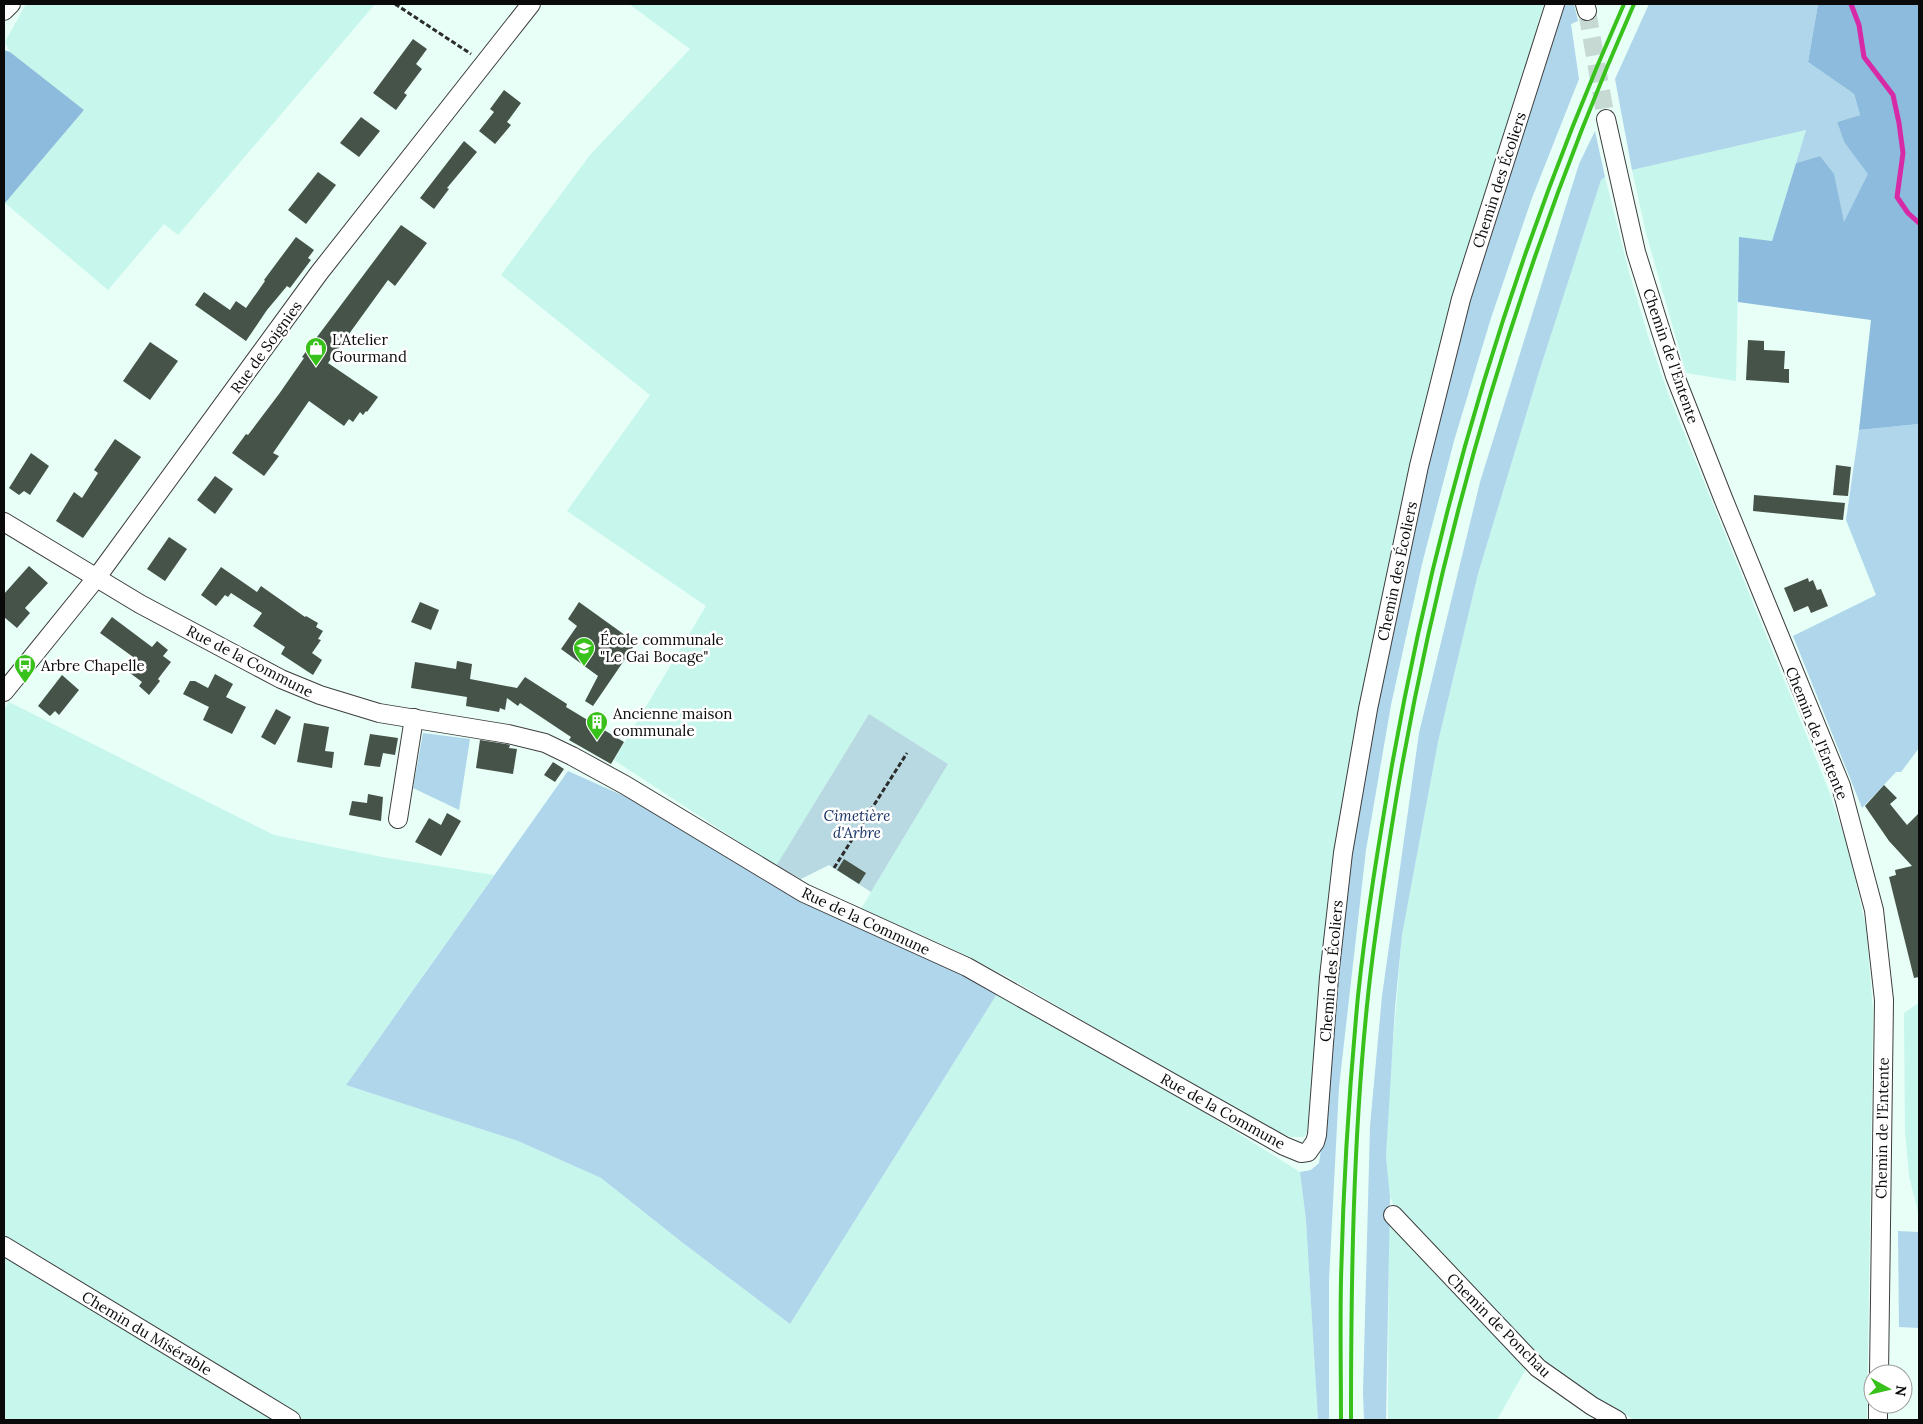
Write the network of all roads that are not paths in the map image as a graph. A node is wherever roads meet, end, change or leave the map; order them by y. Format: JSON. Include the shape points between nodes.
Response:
{"nodes":[{"id":1,"x":11,"y":4,"type":"edge"},
{"id":2,"x":530,"y":4,"type":"edge"},
{"id":3,"x":1555,"y":4,"type":"edge"},
{"id":4,"x":4,"y":10,"type":"edge"},
{"id":5,"x":1606,"y":119,"type":"tunnel mouth"},
{"id":6,"x":4,"y":522,"type":"edge"},
{"id":7,"x":97,"y":577,"type":"junction"},
{"id":8,"x":4,"y":692,"type":"edge"},
{"id":9,"x":414,"y":718,"type":"junction"},
{"id":10,"x":398,"y":819,"type":"dead end"},
{"id":11,"x":1308,"y":1152,"type":"joint"},
{"id":12,"x":1393,"y":1215,"type":"dead end"},
{"id":13,"x":4,"y":1246,"type":"edge"},
{"id":14,"x":1879,"y":1364,"type":"edge"},
{"id":15,"x":291,"y":1420,"type":"edge"},
{"id":16,"x":1617,"y":1420,"type":"edge"}],
"edges":[{"from":1,"to":4,"type":"street"},
{"from":2,"to":7,"type":"street","name":"Rue de Soignies","via":[[319,273]]},
{"from":3,"to":11,"type":"street","name":"Chemin des Écoliers","via":[[1461,299],[1419,466],[1349,817],[1329,977],[1317,1135]]},
{"from":5,"to":14,"type":"street","name":"Chemin de l'Entente","via":[[1636,252],[1675,376],[1841,786],[1874,910],[1884,1000]]},
{"from":6,"to":7,"type":"street","name":"Rue de la Commune"},
{"from":7,"to":8,"type":"street","name":"Rue de Soignies"},
{"from":7,"to":9,"type":"street","name":"Rue de la Commune","via":[[297,687],[360,708]]},
{"from":9,"to":10,"type":"street"},
{"from":9,"to":11,"type":"street","name":"Rue de la Commune","via":[[508,734],[545,743],[572,756],[640,793],[804,893],[967,967],[1284,1146],[1301,1153]]},
{"from":12,"to":16,"type":"street","name":"Chemin de Ponchau","via":[[1538,1368]]},
{"from":13,"to":15,"type":"street","name":"Chemin du Misérable"}]}
